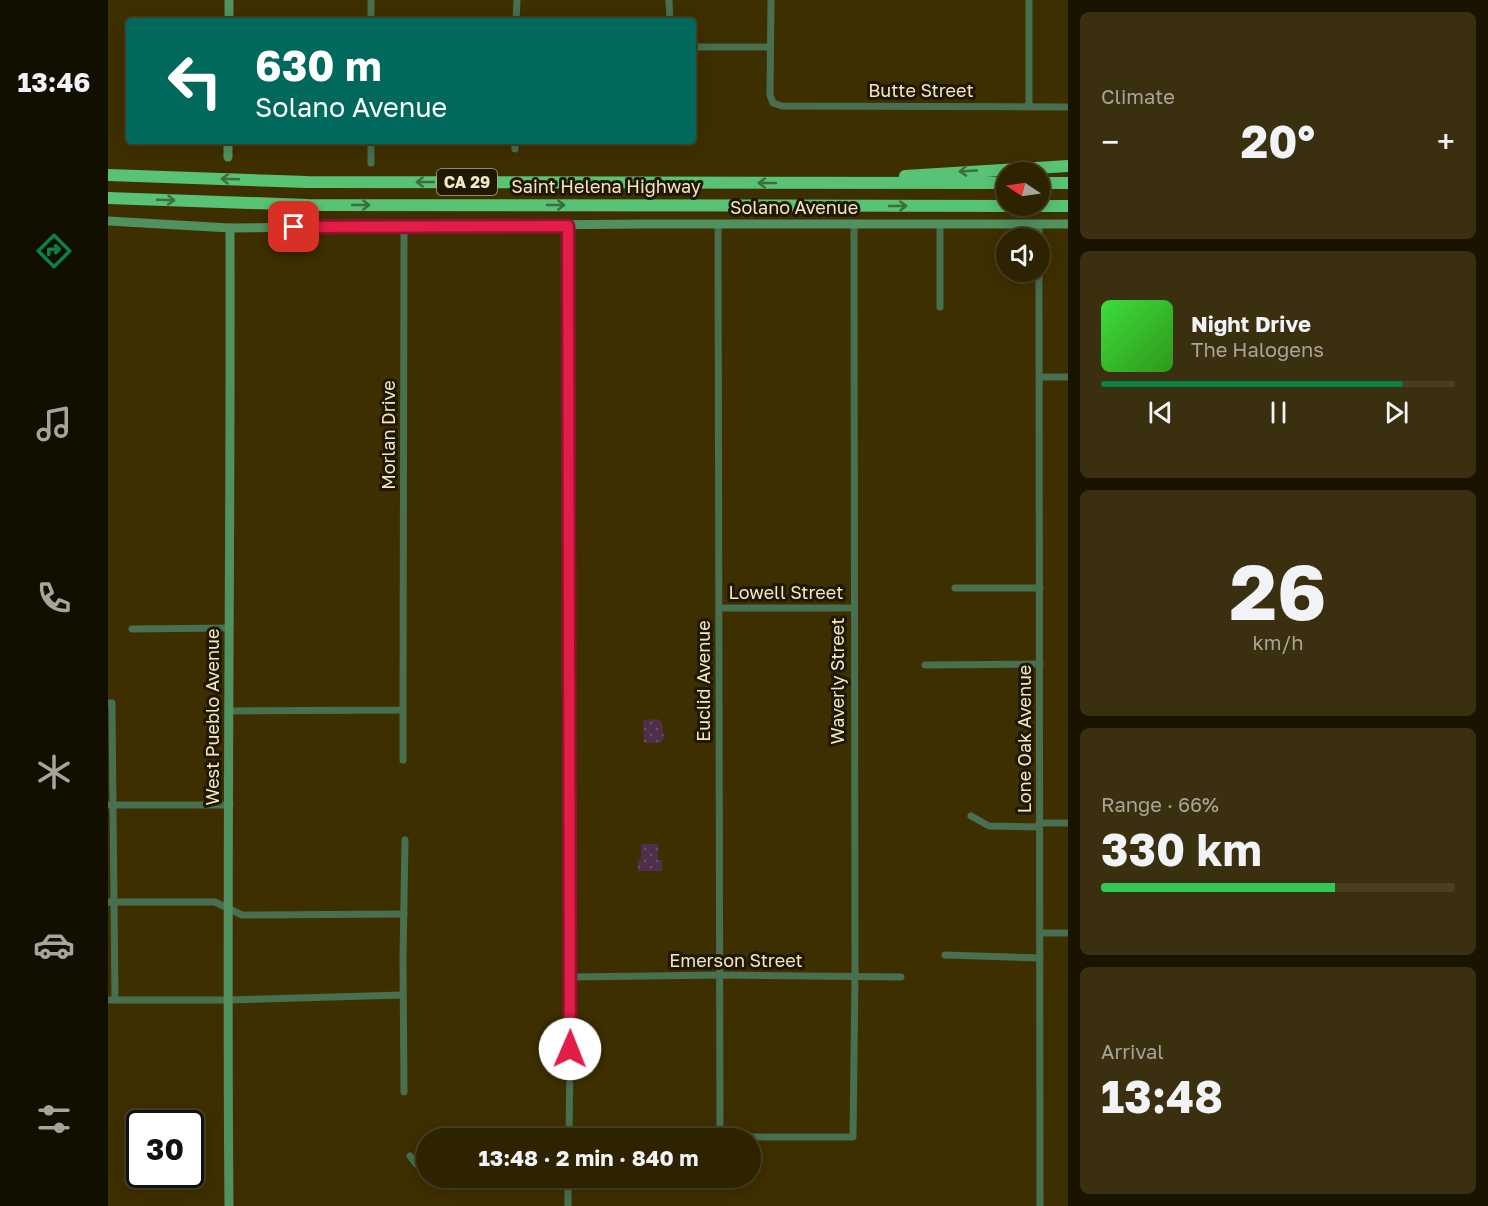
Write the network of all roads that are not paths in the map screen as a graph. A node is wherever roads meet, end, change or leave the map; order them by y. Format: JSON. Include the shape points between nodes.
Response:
{"nodes":[{"id":1,"x":229,"y":0,"type":"edge"},
{"id":2,"x":371,"y":0,"type":"edge"},
{"id":3,"x":517,"y":0,"type":"edge"},
{"id":4,"x":669,"y":0,"type":"edge"},
{"id":5,"x":771,"y":0,"type":"edge"},
{"id":6,"x":1029,"y":0,"type":"edge"},
{"id":7,"x":229,"y":18,"type":"edge"},
{"id":8,"x":371,"y":18,"type":"edge"},
{"id":9,"x":516,"y":18,"type":"edge"},
{"id":10,"x":669,"y":18,"type":"edge"},
{"id":11,"x":696,"y":47,"type":"edge"},
{"id":12,"x":770,"y":47,"type":"junction"},
{"id":13,"x":1029,"y":106,"type":"junction"},
{"id":14,"x":1068,"y":107,"type":"edge"},
{"id":15,"x":228,"y":144,"type":"edge"},
{"id":16,"x":371,"y":144,"type":"edge"},
{"id":17,"x":228,"y":157,"type":"dead end"},
{"id":18,"x":371,"y":163,"type":"dead end"},
{"id":19,"x":1068,"y":166,"type":"edge"},
{"id":20,"x":108,"y":175,"type":"edge"},
{"id":21,"x":826,"y":183,"type":"junction"},
{"id":22,"x":996,"y":183,"type":"edge"},
{"id":23,"x":1050,"y":183,"type":"edge"},
{"id":24,"x":1068,"y":183,"type":"edge"},
{"id":25,"x":108,"y":198,"type":"edge"},
{"id":26,"x":1068,"y":206,"type":"edge"},
{"id":27,"x":108,"y":221,"type":"edge"},
{"id":28,"x":940,"y":224,"type":"junction"},
{"id":29,"x":1068,"y":224,"type":"edge"},
{"id":30,"x":718,"y":225,"type":"junction"},
{"id":31,"x":854,"y":225,"type":"junction"},
{"id":32,"x":1039,"y":225,"type":"joint"},
{"id":33,"x":404,"y":226,"type":"junction"},
{"id":34,"x":568,"y":226,"type":"junction"},
{"id":35,"x":231,"y":228,"type":"junction"},
{"id":36,"x":1040,"y":282,"type":"edge"},
{"id":37,"x":940,"y":307,"type":"dead end"},
{"id":38,"x":1040,"y":377,"type":"junction"},
{"id":39,"x":1068,"y":377,"type":"edge"},
{"id":40,"x":955,"y":588,"type":"dead end"},
{"id":41,"x":1040,"y":588,"type":"junction"},
{"id":42,"x":719,"y":608,"type":"junction"},
{"id":43,"x":853,"y":608,"type":"junction"},
{"id":44,"x":132,"y":628,"type":"dead end"},
{"id":45,"x":229,"y":628,"type":"junction"},
{"id":46,"x":1040,"y":664,"type":"junction"},
{"id":47,"x":925,"y":665,"type":"dead end"},
{"id":48,"x":108,"y":703,"type":"edge"},
{"id":49,"x":404,"y":710,"type":"junction"},
{"id":50,"x":229,"y":711,"type":"junction"},
{"id":51,"x":403,"y":760,"type":"dead end"},
{"id":52,"x":111,"y":805,"type":"edge"},
{"id":53,"x":230,"y":805,"type":"junction"},
{"id":54,"x":971,"y":816,"type":"dead end"},
{"id":55,"x":1068,"y":823,"type":"edge"},
{"id":56,"x":1039,"y":825,"type":"junction"},
{"id":57,"x":405,"y":840,"type":"dead end"},
{"id":58,"x":112,"y":902,"type":"edge"},
{"id":59,"x":228,"y":908,"type":"junction"},
{"id":60,"x":404,"y":914,"type":"junction"},
{"id":61,"x":1040,"y":933,"type":"junction"},
{"id":62,"x":1068,"y":933,"type":"edge"},
{"id":63,"x":945,"y":955,"type":"dead end"},
{"id":64,"x":1040,"y":958,"type":"junction"},
{"id":65,"x":721,"y":975,"type":"junction"},
{"id":66,"x":855,"y":976,"type":"junction"},
{"id":67,"x":571,"y":977,"type":"junction"},
{"id":68,"x":901,"y":977,"type":"dead end"},
{"id":69,"x":402,"y":995,"type":"junction"},
{"id":70,"x":112,"y":1000,"type":"edge"},
{"id":71,"x":227,"y":1000,"type":"junction"},
{"id":72,"x":404,"y":1092,"type":"dead end"},
{"id":73,"x":569,"y":1128,"type":"edge"},
{"id":74,"x":853,"y":1137,"type":"joint"},
{"id":75,"x":410,"y":1156,"type":"dead end"},
{"id":76,"x":416,"y":1164,"type":"edge"},
{"id":77,"x":568,"y":1188,"type":"edge"},
{"id":78,"x":229,"y":1206,"type":"edge"},
{"id":79,"x":568,"y":1206,"type":"edge"},
{"id":80,"x":1040,"y":1206,"type":"edge"}],
"edges":[{"from":1,"to":7,"type":"street"},
{"from":2,"to":8,"type":"street"},
{"from":3,"to":9,"type":"street"},
{"from":4,"to":10,"type":"street"},
{"from":5,"to":12,"type":"street"},
{"from":6,"to":13,"type":"street"},
{"from":11,"to":12,"type":"street"},
{"from":12,"to":13,"type":"street","name":"Butte Street","via":[[773,104]]},
{"from":13,"to":14,"type":"street","name":"Butte Street"},
{"from":15,"to":17,"type":"street"},
{"from":16,"to":18,"type":"street"},
{"from":19,"to":21,"type":"highway","one_way":true},
{"from":21,"to":20,"type":"highway","name":"Saint Helena Highway","number":"CA 29","one_way":true,"via":[[318,182]]},
{"from":21,"to":22,"type":"highway","name":"Saint Helena Highway","number":"CA 29"},
{"from":23,"to":24,"type":"highway"},
{"from":25,"to":26,"type":"highway","name":"Saint Helena Highway","number":"CA 29","one_way":true,"via":[[308,206]]},
{"from":27,"to":35,"type":"street","name":"Solano Avenue"},
{"from":28,"to":31,"type":"street","name":"Solano Avenue"},
{"from":28,"to":32,"type":"street","name":"Solano Avenue"},
{"from":28,"to":37,"type":"street"},
{"from":29,"to":32,"type":"street","name":"Solano Avenue"},
{"from":30,"to":31,"type":"street","name":"Solano Avenue"},
{"from":30,"to":34,"type":"street","name":"Solano Avenue"},
{"from":30,"to":42,"type":"street","name":"Euclid Avenue"},
{"from":31,"to":43,"type":"street","name":"Waverly Street"},
{"from":33,"to":34,"type":"street","name":"Solano Avenue"},
{"from":33,"to":35,"type":"street","name":"Solano Avenue"},
{"from":33,"to":49,"type":"street","name":"Morlan Drive"},
{"from":34,"to":67,"type":"street"},
{"from":35,"to":45,"type":"street","name":"West Pueblo Avenue"},
{"from":36,"to":38,"type":"street","name":"Lone Oak Avenue"},
{"from":38,"to":39,"type":"street"},
{"from":38,"to":41,"type":"street","name":"Lone Oak Avenue"},
{"from":40,"to":41,"type":"street"},
{"from":41,"to":46,"type":"street","name":"Lone Oak Avenue"},
{"from":42,"to":43,"type":"street","name":"Lowell Street"},
{"from":42,"to":65,"type":"street","name":"Euclid Avenue"},
{"from":43,"to":66,"type":"street","name":"Waverly Street"},
{"from":44,"to":45,"type":"street"},
{"from":45,"to":50,"type":"street","name":"West Pueblo Avenue"},
{"from":46,"to":47,"type":"street"},
{"from":46,"to":56,"type":"street","name":"Lone Oak Avenue"},
{"from":48,"to":52,"type":"street","via":[[112,703]]},
{"from":49,"to":50,"type":"street"},
{"from":49,"to":51,"type":"street","name":"Morlan Drive"},
{"from":50,"to":53,"type":"street","name":"West Pueblo Avenue"},
{"from":52,"to":53,"type":"street"},
{"from":52,"to":58,"type":"street"},
{"from":53,"to":59,"type":"street","name":"West Pueblo Avenue"},
{"from":54,"to":56,"type":"street","via":[[989,826]]},
{"from":55,"to":56,"type":"street"},
{"from":56,"to":61,"type":"street","name":"Lone Oak Avenue"},
{"from":57,"to":60,"type":"street"},
{"from":58,"to":59,"type":"street","via":[[215,902]]},
{"from":58,"to":70,"type":"street"},
{"from":59,"to":60,"type":"street","via":[[242,915]]},
{"from":59,"to":71,"type":"street","name":"West Pueblo Avenue"},
{"from":60,"to":69,"type":"street"},
{"from":61,"to":62,"type":"street"},
{"from":61,"to":64,"type":"street","name":"Lone Oak Avenue"},
{"from":63,"to":64,"type":"street"},
{"from":64,"to":80,"type":"street","name":"Lone Oak Avenue"},
{"from":65,"to":66,"type":"street","name":"Emerson Street"},
{"from":65,"to":67,"type":"street","name":"Emerson Street"},
{"from":65,"to":74,"type":"street","name":"Euclid Avenue","via":[[720,1137]]},
{"from":66,"to":68,"type":"street","name":"Emerson Street"},
{"from":66,"to":74,"type":"street","name":"Waverly Street"},
{"from":67,"to":73,"type":"street"},
{"from":69,"to":71,"type":"street"},
{"from":69,"to":72,"type":"street"},
{"from":70,"to":71,"type":"street"},
{"from":71,"to":78,"type":"street","name":"West Pueblo Avenue"},
{"from":75,"to":76,"type":"street"},
{"from":77,"to":79,"type":"street"}]}
